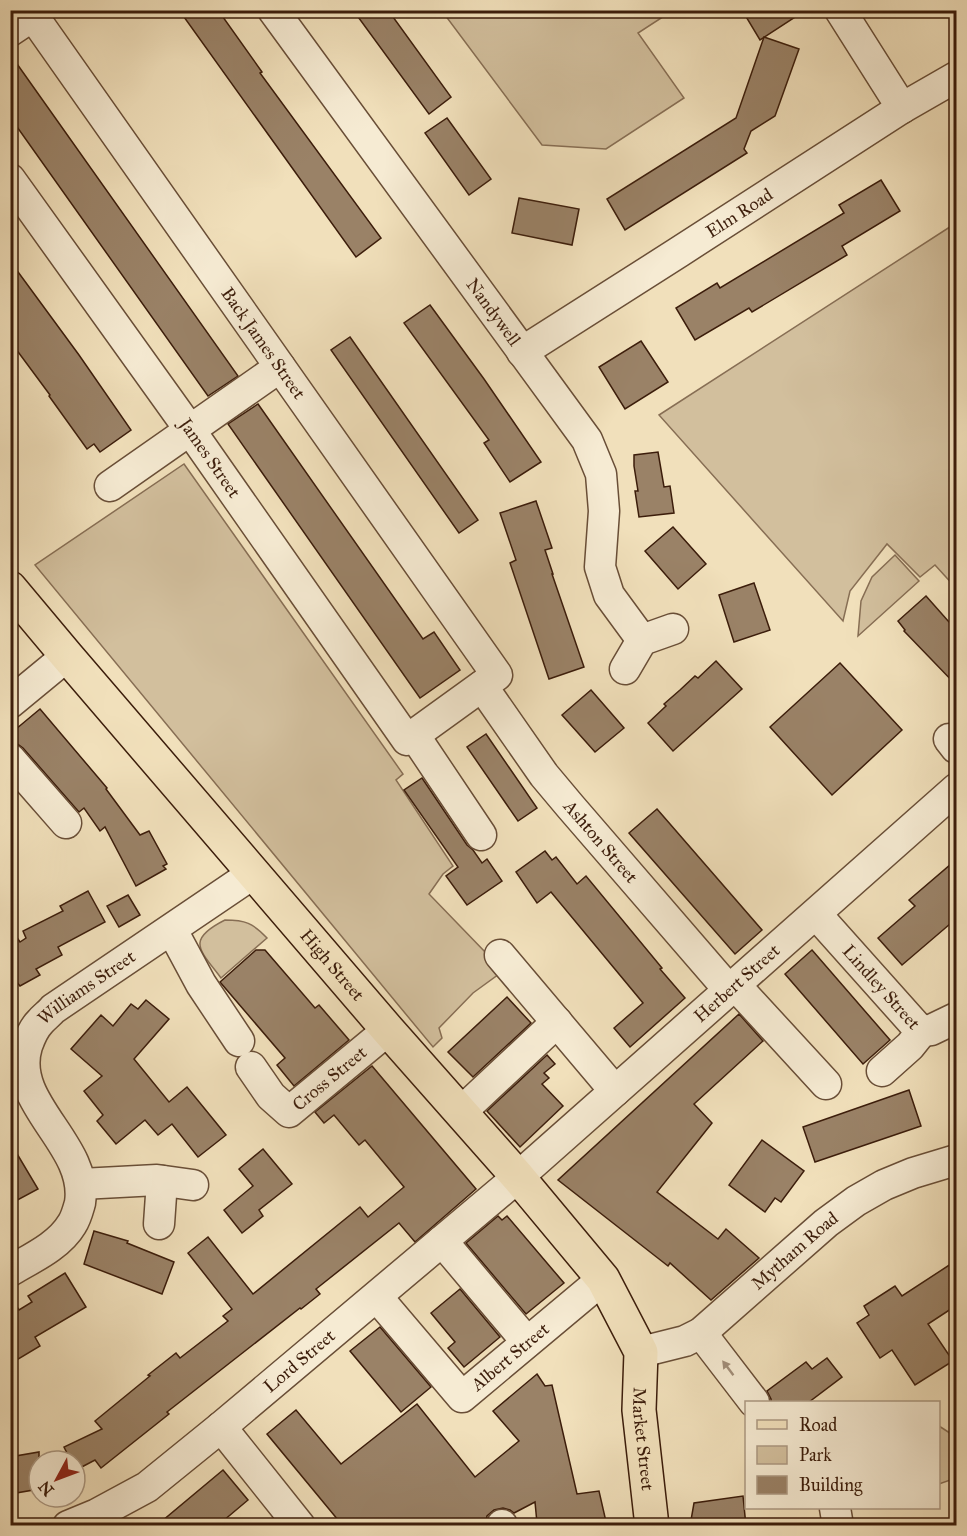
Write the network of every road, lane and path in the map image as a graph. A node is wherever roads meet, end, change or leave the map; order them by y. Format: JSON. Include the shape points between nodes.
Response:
{"nodes":[{"id":1,"x":273,"y":10,"type":"edge"},
{"id":2,"x":840,"y":10,"type":"edge"},
{"id":3,"x":10,"y":31,"type":"edge"},
{"id":4,"x":957,"y":76,"type":"edge"},
{"id":5,"x":902,"y":108,"type":"junction"},
{"id":6,"x":10,"y":178,"type":"edge"},
{"id":7,"x":522,"y":352,"type":"junction"},
{"id":8,"x":280,"y":367,"type":"junction"},
{"id":9,"x":190,"y":430,"type":"junction"},
{"id":10,"x":110,"y":486,"type":"dead end"},
{"id":11,"x":10,"y":588,"type":"edge"},
{"id":12,"x":673,"y":629,"type":"dead end"},
{"id":13,"x":642,"y":640,"type":"junction"},
{"id":14,"x":67,"y":656,"type":"junction"},
{"id":15,"x":625,"y":669,"type":"dead end"},
{"id":16,"x":482,"y":686,"type":"junction"},
{"id":17,"x":10,"y":703,"type":"edge"},
{"id":18,"x":411,"y":738,"type":"junction"},
{"id":19,"x":10,"y":759,"type":"edge"},
{"id":20,"x":957,"y":789,"type":"edge"},
{"id":21,"x":66,"y":823,"type":"dead end"},
{"id":22,"x":481,"y":835,"type":"dead end"},
{"id":23,"x":254,"y":873,"type":"junction"},
{"id":24,"x":816,"y":914,"type":"junction"},
{"id":25,"x":172,"y":930,"type":"junction"},
{"id":26,"x":500,"y":955,"type":"dead end"},
{"id":27,"x":732,"y":988,"type":"junction"},
{"id":28,"x":957,"y":1018,"type":"edge"},
{"id":29,"x":557,"y":1022,"type":"junction"},
{"id":30,"x":388,"y":1030,"type":"junction"},
{"id":31,"x":922,"y":1031,"type":"junction"},
{"id":32,"x":882,"y":1071,"type":"dead end"},
{"id":33,"x":826,"y":1084,"type":"dead end"},
{"id":34,"x":615,"y":1091,"type":"junction"},
{"id":35,"x":461,"y":1112,"type":"junction"},
{"id":36,"x":957,"y":1160,"type":"edge"},
{"id":37,"x":518,"y":1177,"type":"junction"},
{"id":38,"x":162,"y":1181,"type":"junction"},
{"id":39,"x":81,"y":1184,"type":"junction"},
{"id":40,"x":193,"y":1185,"type":"dead end"},
{"id":41,"x":159,"y":1224,"type":"dead end"},
{"id":42,"x":442,"y":1241,"type":"junction"},
{"id":43,"x":10,"y":1272,"type":"edge"},
{"id":44,"x":603,"y":1279,"type":"junction"},
{"id":45,"x":377,"y":1297,"type":"junction"},
{"id":46,"x":701,"y":1333,"type":"junction"},
{"id":47,"x":527,"y":1342,"type":"junction"},
{"id":48,"x":641,"y":1352,"type":"junction"},
{"id":49,"x":753,"y":1401,"type":"edge"},
{"id":50,"x":220,"y":1427,"type":"junction"},
{"id":51,"x":835,"y":1509,"type":"edge"},
{"id":52,"x":68,"y":1526,"type":"edge"},
{"id":53,"x":300,"y":1526,"type":"edge"},
{"id":54,"x":652,"y":1526,"type":"edge"},
{"id":55,"x":838,"y":1526,"type":"edge"}],
"edges":[{"from":1,"to":7,"type":"street","name":"Nandywell"},
{"from":2,"to":5,"type":"street"},
{"from":3,"to":8,"type":"street","name":"Back James Street","via":[[25,21],[38,24]]},
{"from":4,"to":5,"type":"street","name":"Elm Road"},
{"from":5,"to":7,"type":"street","name":"Elm Road"},
{"from":6,"to":9,"type":"street","name":"James Street"},
{"from":7,"to":13,"type":"street","name":"Nandywell","via":[[586,441],[601,474],[604,511],[600,567],[609,595]]},
{"from":8,"to":9,"type":"street"},
{"from":8,"to":16,"type":"street","name":"Back James Street","via":[[497,675]]},
{"from":9,"to":10,"type":"street"},
{"from":9,"to":18,"type":"street","name":"James Street"},
{"from":11,"to":14,"type":"main road","name":"High Street"},
{"from":12,"to":13,"type":"street"},
{"from":13,"to":15,"type":"street"},
{"from":14,"to":17,"type":"street"},
{"from":14,"to":23,"type":"main road","name":"High Street"},
{"from":16,"to":18,"type":"street"},
{"from":16,"to":27,"type":"street","name":"Ashton Street","via":[[544,775]]},
{"from":18,"to":22,"type":"street","name":"James Street"},
{"from":19,"to":21,"type":"street"},
{"from":20,"to":24,"type":"street","name":"Herbert Street"},
{"from":23,"to":25,"type":"street","name":"Williams Street"},
{"from":23,"to":30,"type":"main road","name":"High Street"},
{"from":24,"to":27,"type":"street","name":"Herbert Street"},
{"from":24,"to":31,"type":"street","name":"Lindley Street"},
{"from":25,"to":30,"type":"street","name":"Cross Street","via":[[271,1096],[289,1112]]},
{"from":25,"to":39,"type":"street","name":"Williams Street","via":[[53,1010],[30,1037],[24,1067],[29,1086],[73,1160]]},
{"from":26,"to":29,"type":"street"},
{"from":27,"to":33,"type":"street","name":"Ashton Street"},
{"from":27,"to":34,"type":"street","name":"Herbert Street"},
{"from":28,"to":31,"type":"street","name":"Lindley Street"},
{"from":29,"to":34,"type":"street"},
{"from":29,"to":35,"type":"street"},
{"from":30,"to":35,"type":"main road","name":"High Street"},
{"from":31,"to":32,"type":"street"},
{"from":34,"to":37,"type":"street","name":"Herbert Street"},
{"from":35,"to":37,"type":"main road","name":"High Street"},
{"from":36,"to":46,"type":"street","name":"Mytham Road","via":[[913,1173],[856,1201],[825,1223]]},
{"from":37,"to":42,"type":"street","name":"Lord Street"},
{"from":37,"to":44,"type":"main road","name":"High Street"},
{"from":38,"to":39,"type":"street"},
{"from":38,"to":40,"type":"street"},
{"from":38,"to":41,"type":"street"},
{"from":39,"to":43,"type":"street","name":"Williams Street","via":[[78,1211],[62,1237]]},
{"from":42,"to":45,"type":"street","name":"Lord Street"},
{"from":42,"to":47,"type":"street"},
{"from":44,"to":47,"type":"street","name":"Albert Street"},
{"from":44,"to":48,"type":"main road","name":"High Street"},
{"from":45,"to":47,"type":"street","name":"Albert Street","via":[[462,1397]]},
{"from":45,"to":50,"type":"street","name":"Lord Street"},
{"from":46,"to":48,"type":"street","name":"Mytham Road"},
{"from":49,"to":46,"type":"street","one_way":true},
{"from":48,"to":54,"type":"main road","name":"Market Street","via":[[639,1410]]},
{"from":50,"to":52,"type":"street","name":"Lord Street","via":[[147,1487]]},
{"from":50,"to":53,"type":"street"},
{"from":51,"to":55,"type":"street"}]}
